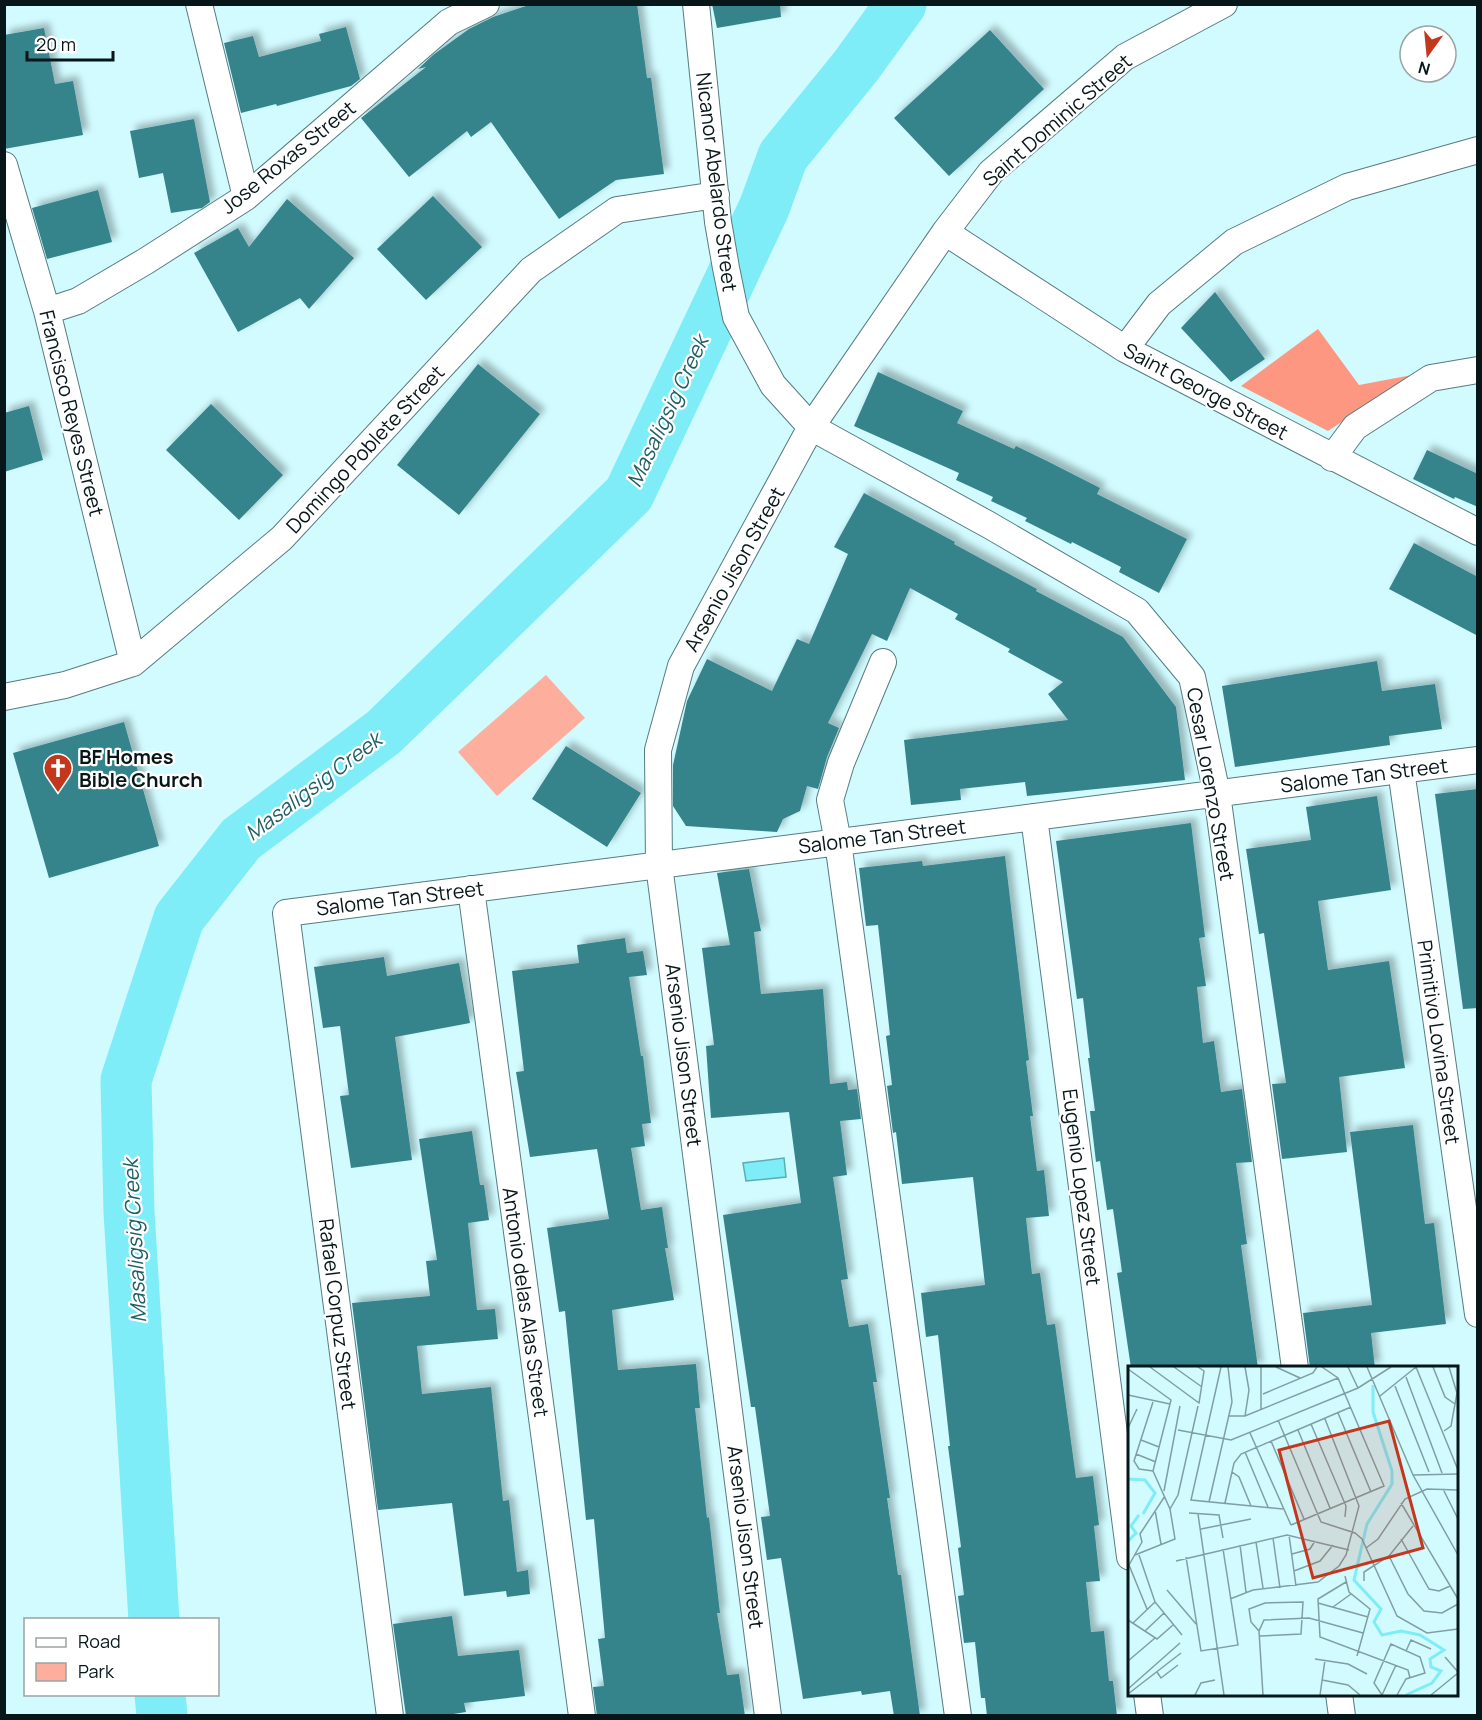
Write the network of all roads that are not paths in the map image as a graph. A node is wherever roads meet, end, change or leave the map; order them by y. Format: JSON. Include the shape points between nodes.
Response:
{"nodes":[{"id":1,"x":199,"y":4,"type":"edge"},
{"id":2,"x":486,"y":4,"type":"edge"},
{"id":3,"x":696,"y":4,"type":"edge"},
{"id":4,"x":1224,"y":4,"type":"edge"},
{"id":5,"x":448,"y":14,"type":"edge"},
{"id":6,"x":1478,"y":150,"type":"edge"},
{"id":7,"x":4,"y":165,"type":"edge"},
{"id":8,"x":716,"y":195,"type":"junction"},
{"id":9,"x":246,"y":197,"type":"junction"},
{"id":10,"x":945,"y":232,"type":"junction"},
{"id":11,"x":47,"y":311,"type":"junction"},
{"id":12,"x":878,"y":329,"type":"joint"},
{"id":13,"x":1125,"y":349,"type":"junction"},
{"id":14,"x":1478,"y":370,"type":"edge"},
{"id":15,"x":773,"y":385,"type":"joint"},
{"id":16,"x":811,"y":427,"type":"junction"},
{"id":17,"x":1332,"y":458,"type":"junction"},
{"id":18,"x":1478,"y":532,"type":"edge"},
{"id":19,"x":884,"y":662,"type":"dead end"},
{"id":20,"x":133,"y":663,"type":"junction"},
{"id":21,"x":4,"y":697,"type":"edge"},
{"id":22,"x":1478,"y":760,"type":"edge"},
{"id":23,"x":1401,"y":770,"type":"junction"},
{"id":24,"x":1217,"y":794,"type":"junction"},
{"id":25,"x":1034,"y":817,"type":"junction"},
{"id":26,"x":838,"y":842,"type":"junction"},
{"id":27,"x":659,"y":865,"type":"junction"},
{"id":28,"x":471,"y":889,"type":"junction"},
{"id":29,"x":286,"y":913,"type":"joint"},
{"id":30,"x":1478,"y":1314,"type":"edge"},
{"id":31,"x":1294,"y":1366,"type":"edge"},
{"id":32,"x":1128,"y":1542,"type":"edge"},
{"id":33,"x":1147,"y":1696,"type":"edge"},
{"id":34,"x":1339,"y":1696,"type":"edge"},
{"id":35,"x":390,"y":1716,"type":"edge"},
{"id":36,"x":582,"y":1716,"type":"edge"},
{"id":37,"x":768,"y":1716,"type":"edge"},
{"id":38,"x":958,"y":1716,"type":"edge"},
{"id":39,"x":1150,"y":1716,"type":"edge"},
{"id":40,"x":1342,"y":1716,"type":"edge"}],
"edges":[{"from":1,"to":9,"type":"street"},
{"from":2,"to":5,"type":"street","name":"Jose Roxas Street"},
{"from":3,"to":8,"type":"street","name":"Nicanor Abelardo Street"},
{"from":4,"to":10,"type":"street","name":"Saint Dominic Street","via":[[1125,57],[991,172]]},
{"from":5,"to":9,"type":"street","name":"Jose Roxas Street"},
{"from":6,"to":13,"type":"street","via":[[1347,187],[1234,242],[1159,304]]},
{"from":7,"to":11,"type":"street","name":"Francisco Reyes Street"},
{"from":8,"to":15,"type":"street","name":"Nicanor Abelardo Street","via":[[736,317]]},
{"from":8,"to":20,"type":"street","name":"Domingo Poblete Street","via":[[617,210],[531,270],[282,538]]},
{"from":9,"to":11,"type":"street","name":"Jose Roxas Street","via":[[78,301]]},
{"from":10,"to":12,"type":"street","name":"Saint Dominic Street"},
{"from":10,"to":13,"type":"street","name":"Saint George Street"},
{"from":11,"to":20,"type":"street","name":"Francisco Reyes Street"},
{"from":12,"to":16,"type":"street","name":"Arsenio Jison Street"},
{"from":13,"to":17,"type":"street","name":"Saint George Street"},
{"from":14,"to":17,"type":"street","via":[[1431,378],[1355,427]]},
{"from":15,"to":16,"type":"street","name":"Cesar Lorenzo Street"},
{"from":16,"to":24,"type":"street","name":"Cesar Lorenzo Street","via":[[1137,611],[1192,677]]},
{"from":16,"to":27,"type":"street","name":"Arsenio Jison Street","via":[[681,666],[658,750]]},
{"from":17,"to":18,"type":"street","name":"Saint George Street"},
{"from":19,"to":26,"type":"street","via":[[841,763],[830,800]]},
{"from":20,"to":21,"type":"street","name":"Domingo Poblete Street","via":[[65,685]]},
{"from":22,"to":23,"type":"street","name":"Salome Tan Street"},
{"from":23,"to":24,"type":"street","name":"Salome Tan Street"},
{"from":23,"to":30,"type":"street","name":"Primitivo Lovina Street"},
{"from":24,"to":25,"type":"street","name":"Salome Tan Street"},
{"from":24,"to":31,"type":"street","name":"Cesar Lorenzo Street"},
{"from":25,"to":26,"type":"street","name":"Salome Tan Street"},
{"from":25,"to":32,"type":"street","name":"Eugenio Lopez Street"},
{"from":26,"to":27,"type":"street","name":"Salome Tan Street"},
{"from":26,"to":38,"type":"street"},
{"from":27,"to":28,"type":"street","name":"Salome Tan Street"},
{"from":27,"to":37,"type":"street","name":"Arsenio Jison Street"},
{"from":28,"to":29,"type":"street","name":"Salome Tan Street"},
{"from":28,"to":36,"type":"street","name":"Antonio delas Alas Street"},
{"from":29,"to":35,"type":"street","name":"Rafael Corpuz Street"},
{"from":33,"to":39,"type":"street"},
{"from":34,"to":40,"type":"street"}]}
